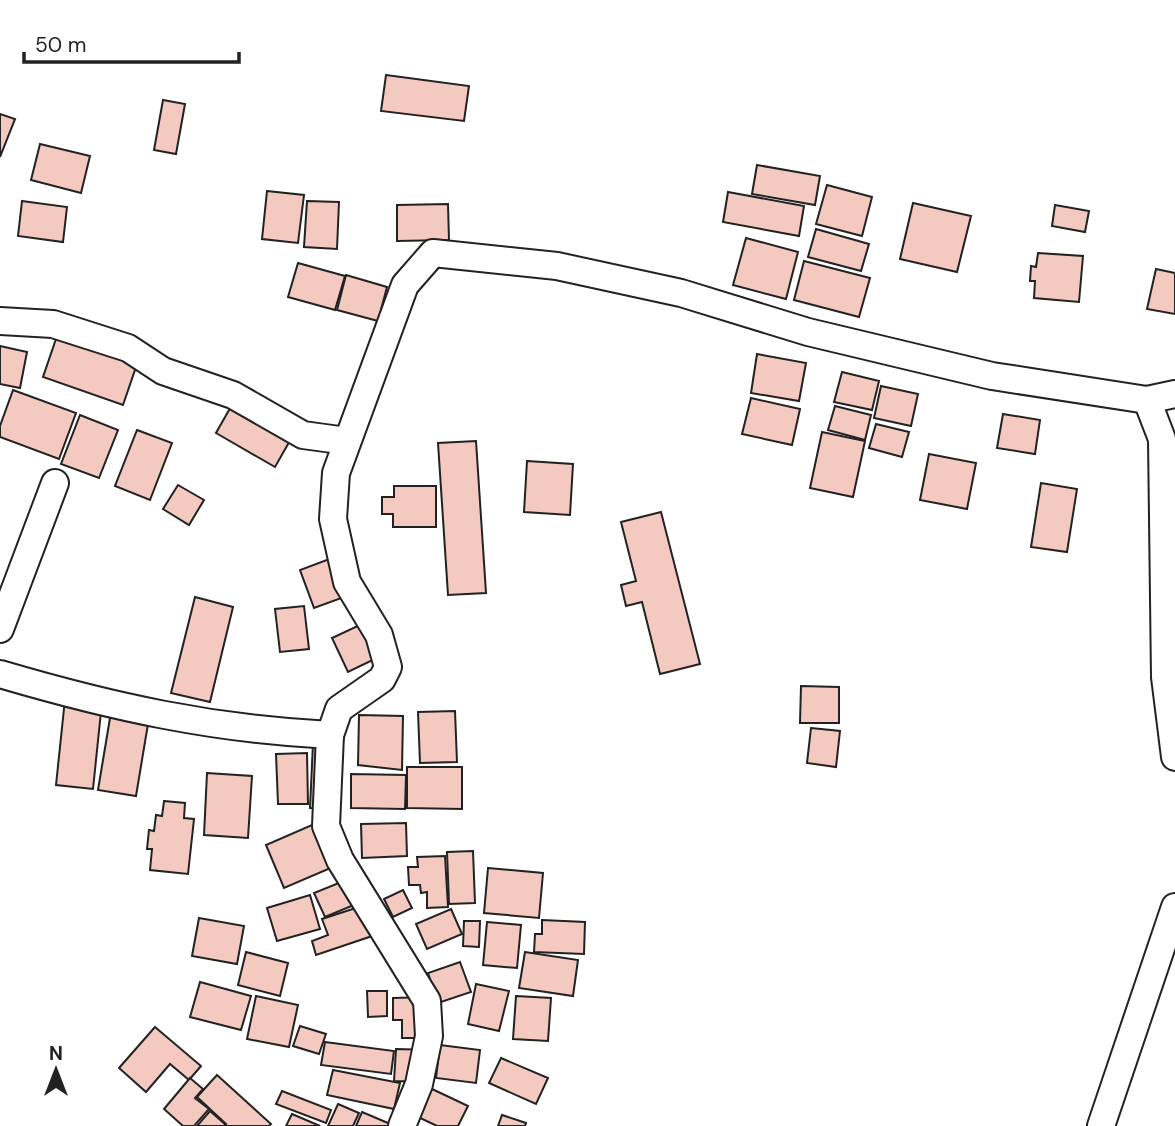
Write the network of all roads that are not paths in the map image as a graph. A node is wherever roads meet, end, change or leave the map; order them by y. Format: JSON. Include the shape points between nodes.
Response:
{"nodes":[{"id":1,"x":0,"y":321,"type":"edge"},
{"id":2,"x":1175,"y":394,"type":"edge"},
{"id":3,"x":1147,"y":400,"type":"junction"},
{"id":4,"x":346,"y":442,"type":"junction"},
{"id":5,"x":55,"y":483,"type":"dead end"},
{"id":6,"x":0,"y":629,"type":"edge"},
{"id":7,"x":0,"y":674,"type":"edge"},
{"id":8,"x":330,"y":735,"type":"junction"},
{"id":9,"x":1175,"y":757,"type":"edge"},
{"id":10,"x":1175,"y":907,"type":"edge"},
{"id":11,"x":402,"y":1126,"type":"edge"},
{"id":12,"x":1101,"y":1126,"type":"edge"}],
"edges":[{"from":1,"to":4,"type":"street","via":[[53,324],[128,348],[163,371],[233,395],[303,435]]},
{"from":2,"to":3,"type":"street"},
{"from":3,"to":4,"type":"street","via":[[979,373],[808,332],[681,293],[557,265],[433,253],[405,285]]},
{"from":3,"to":9,"type":"street","via":[[1162,439],[1165,677]]},
{"from":4,"to":8,"type":"street","via":[[336,473],[333,519],[346,582],[379,635],[388,667],[382,679],[339,709]]},
{"from":5,"to":6,"type":"street"},
{"from":7,"to":8,"type":"street","via":[[195,723]]},
{"from":8,"to":11,"type":"street","via":[[326,826],[340,860],[427,1001],[429,1036],[419,1084]]},
{"from":10,"to":12,"type":"street"}]}
